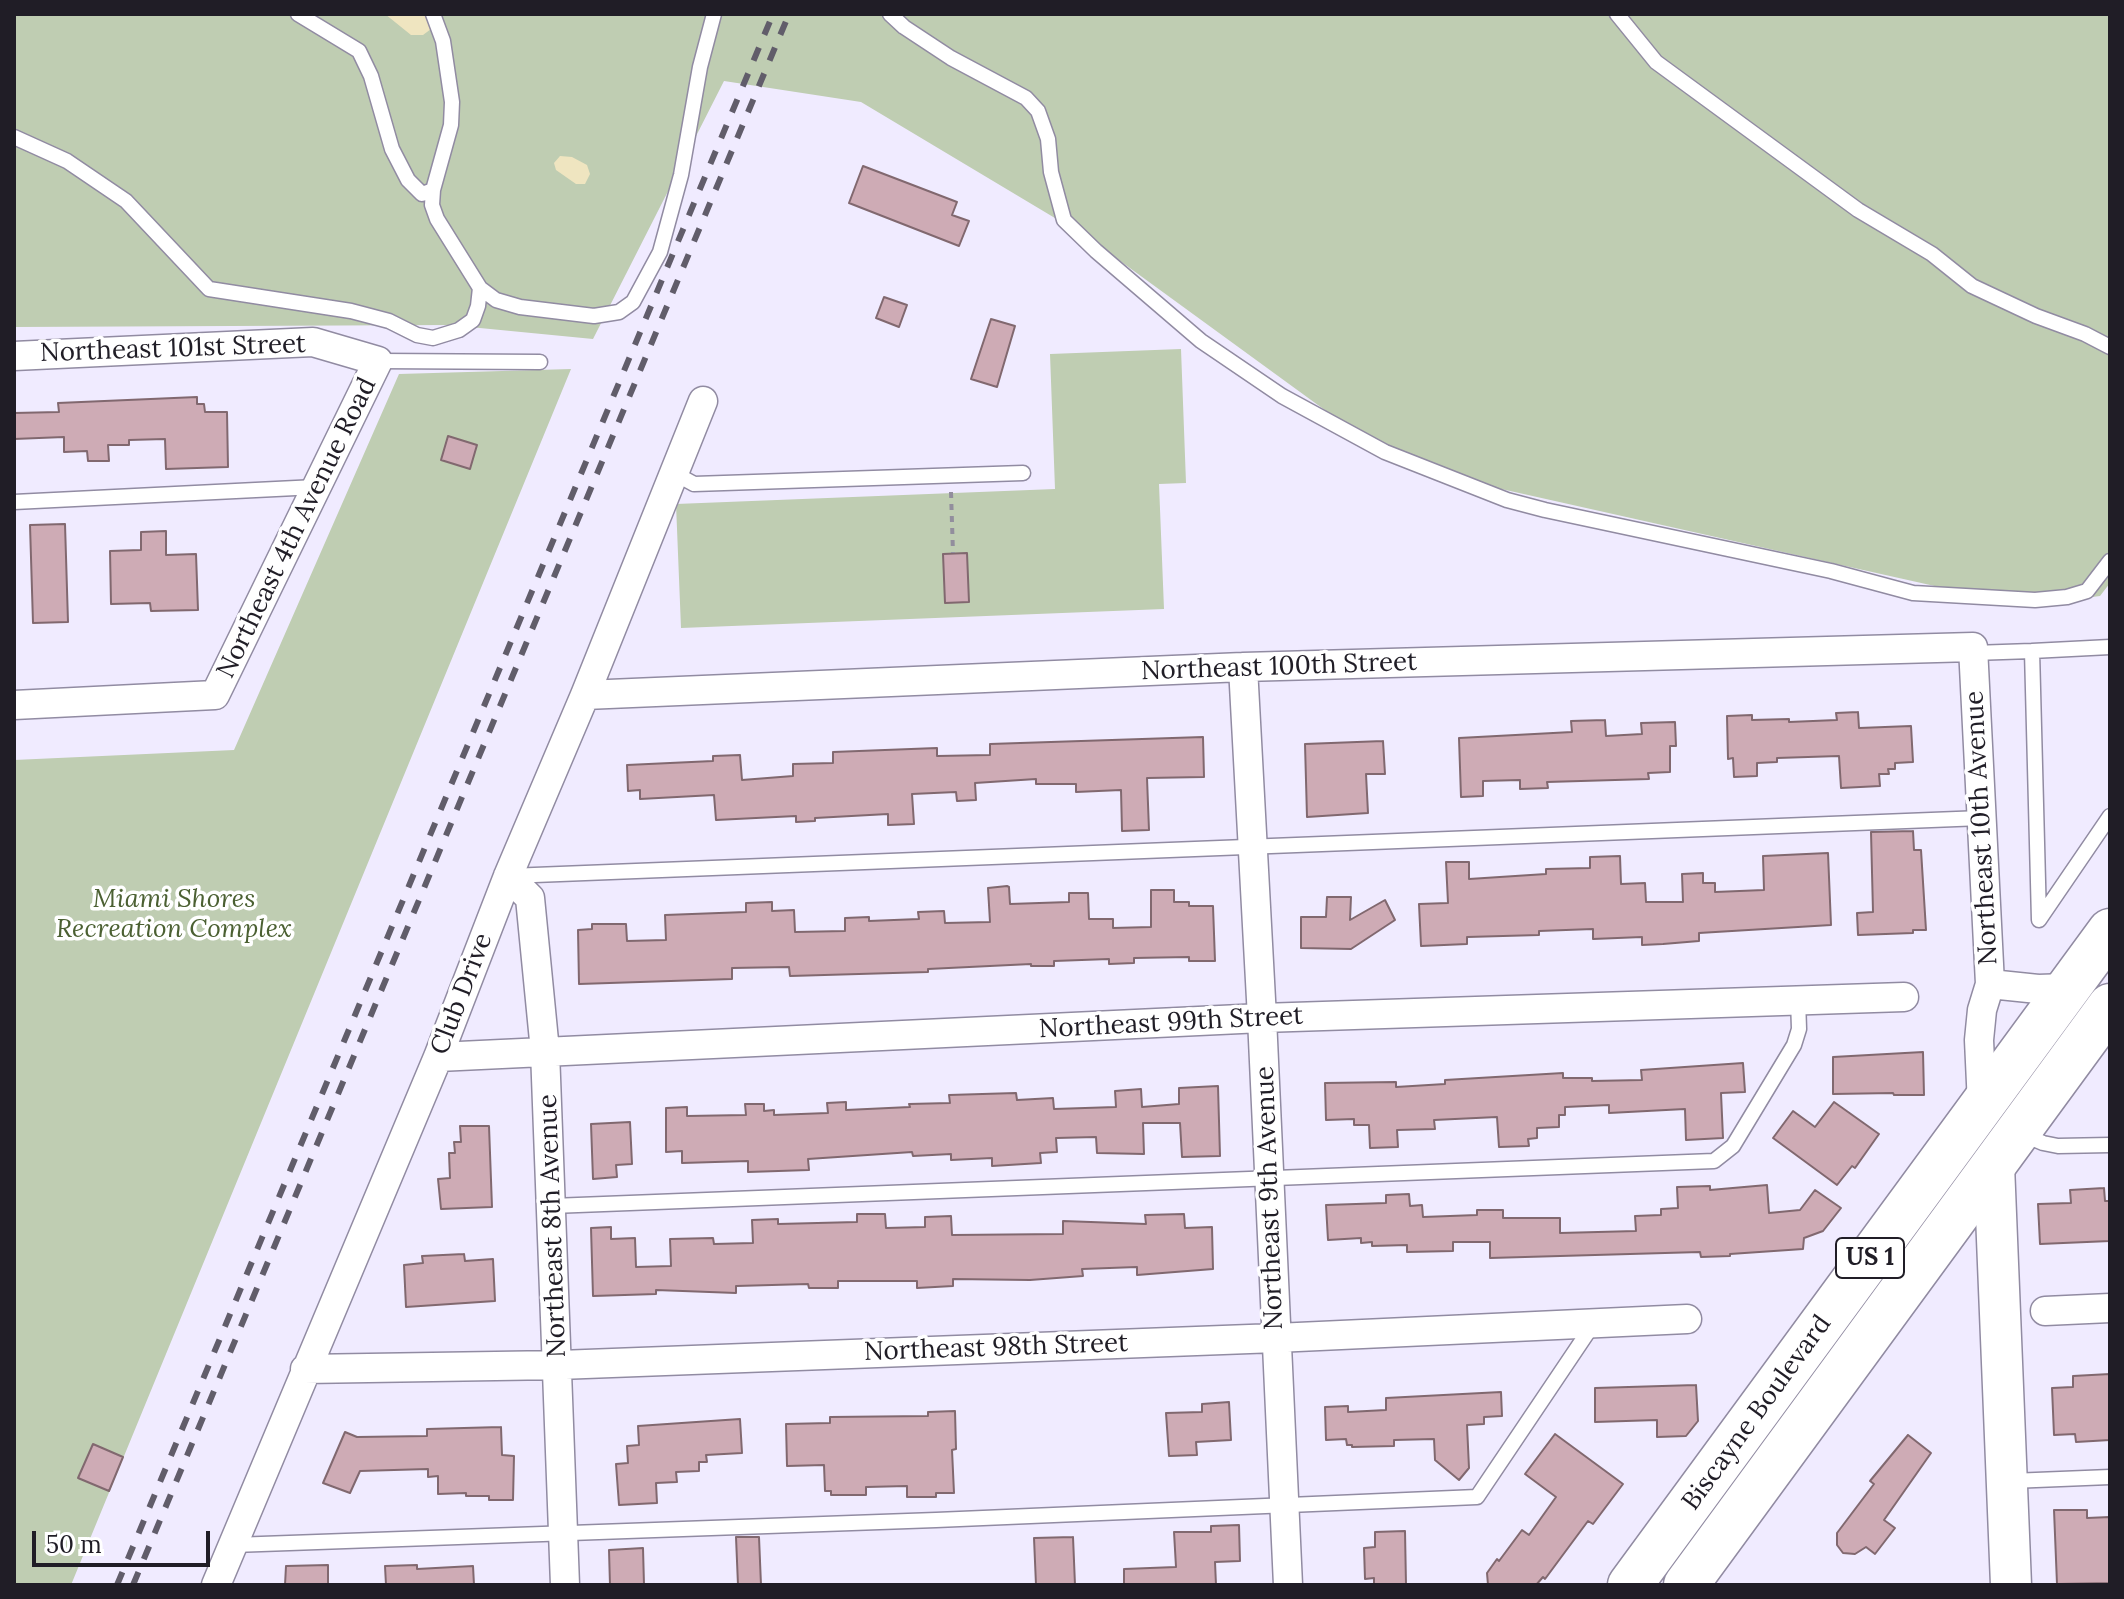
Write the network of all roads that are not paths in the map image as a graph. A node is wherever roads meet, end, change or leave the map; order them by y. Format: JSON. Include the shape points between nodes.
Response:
{"nodes":[{"id":1,"x":298,"y":14,"type":"edge"},
{"id":2,"x":433,"y":14,"type":"edge"},
{"id":3,"x":714,"y":14,"type":"edge"},
{"id":4,"x":890,"y":14,"type":"edge"},
{"id":5,"x":1617,"y":14,"type":"edge"},
{"id":6,"x":14,"y":137,"type":"edge"},
{"id":7,"x":433,"y":190,"type":"junction"},
{"id":8,"x":480,"y":288,"type":"junction"},
{"id":9,"x":2110,"y":347,"type":"edge"},
{"id":10,"x":14,"y":356,"type":"edge"},
{"id":11,"x":378,"y":361,"type":"junction"},
{"id":12,"x":540,"y":362,"type":"dead end"},
{"id":13,"x":703,"y":401,"type":"dead end"},
{"id":14,"x":674,"y":473,"type":"junction"},
{"id":15,"x":1023,"y":473,"type":"dead end"},
{"id":16,"x":316,"y":487,"type":"junction"},
{"id":17,"x":14,"y":502,"type":"edge"},
{"id":18,"x":2110,"y":561,"type":"edge"},
{"id":19,"x":2110,"y":647,"type":"edge"},
{"id":20,"x":1973,"y":650,"type":"junction"},
{"id":21,"x":2032,"y":651,"type":"junction"},
{"id":22,"x":1243,"y":667,"type":"junction"},
{"id":23,"x":585,"y":695,"type":"junction"},
{"id":24,"x":14,"y":705,"type":"edge"},
{"id":25,"x":2110,"y":816,"type":"edge"},
{"id":26,"x":1982,"y":818,"type":"junction"},
{"id":27,"x":1253,"y":847,"type":"junction"},
{"id":28,"x":508,"y":876,"type":"junction"},
{"id":29,"x":2110,"y":931,"type":"edge"},
{"id":30,"x":1990,"y":984,"type":"junction"},
{"id":31,"x":2067,"y":988,"type":"junction"},
{"id":32,"x":1904,"y":997,"type":"dead end"},
{"id":33,"x":1798,"y":999,"type":"junction"},
{"id":34,"x":2110,"y":1006,"type":"edge"},
{"id":35,"x":1262,"y":1018,"type":"junction"},
{"id":36,"x":545,"y":1051,"type":"junction"},
{"id":37,"x":438,"y":1057,"type":"junction"},
{"id":38,"x":1982,"y":1105,"type":"junction"},
{"id":39,"x":2110,"y":1145,"type":"edge"},
{"id":40,"x":2006,"y":1148,"type":"junction"},
{"id":41,"x":1269,"y":1178,"type":"junction"},
{"id":42,"x":552,"y":1206,"type":"junction"},
{"id":43,"x":2110,"y":1308,"type":"edge"},
{"id":44,"x":2045,"y":1311,"type":"dead end"},
{"id":45,"x":1687,"y":1319,"type":"dead end"},
{"id":46,"x":1595,"y":1323,"type":"junction"},
{"id":47,"x":1276,"y":1338,"type":"junction"},
{"id":48,"x":559,"y":1365,"type":"junction"},
{"id":49,"x":305,"y":1369,"type":"junction"},
{"id":50,"x":2110,"y":1477,"type":"edge"},
{"id":51,"x":2006,"y":1482,"type":"junction"},
{"id":52,"x":1284,"y":1505,"type":"junction"},
{"id":53,"x":564,"y":1533,"type":"junction"},
{"id":54,"x":233,"y":1545,"type":"junction"},
{"id":55,"x":216,"y":1585,"type":"edge"},
{"id":56,"x":565,"y":1585,"type":"edge"},
{"id":57,"x":1288,"y":1585,"type":"edge"},
{"id":58,"x":1630,"y":1585,"type":"edge"},
{"id":59,"x":1686,"y":1585,"type":"edge"},
{"id":60,"x":2011,"y":1585,"type":"edge"}],
"edges":[{"from":1,"to":7,"type":"lane","via":[[359,51],[408,180],[422,194]]},
{"from":2,"to":7,"type":"lane","via":[[443,41],[452,102]]},
{"from":3,"to":8,"type":"lane","via":[[660,252],[633,302],[619,312],[594,316],[520,307]]},
{"from":4,"to":18,"type":"lane","via":[[951,58],[1026,98],[1038,111],[1064,220],[1096,251],[1201,341],[1282,396],[1385,452],[1507,500],[1913,593],[2067,597],[2087,591]]},
{"from":5,"to":9,"type":"lane","via":[[1656,62],[1858,210],[1932,254],[1969,284]]},
{"from":6,"to":8,"type":"lane","via":[[67,161],[126,201],[209,289],[351,311],[433,338],[473,320]]},
{"from":7,"to":8,"type":"lane","via":[[437,219]]},
{"from":10,"to":11,"type":"street","name":"Northeast 101st Street","via":[[313,342]]},
{"from":11,"to":12,"type":"lane"},
{"from":11,"to":16,"type":"street","name":"Northeast 4th Avenue Road"},
{"from":13,"to":14,"type":"street","name":"Club Drive"},
{"from":14,"to":15,"type":"lane","via":[[694,484]]},
{"from":14,"to":23,"type":"street","name":"Club Drive"},
{"from":16,"to":17,"type":"lane"},
{"from":16,"to":24,"type":"street","name":"Northeast 4th Avenue Road","via":[[215,695]]},
{"from":19,"to":21,"type":"lane"},
{"from":20,"to":21,"type":"lane"},
{"from":20,"to":22,"type":"street","name":"Northeast 100th Street"},
{"from":20,"to":26,"type":"street","name":"Northeast 10th Avenue"},
{"from":21,"to":25,"type":"lane","via":[[2039,920]]},
{"from":22,"to":23,"type":"street","name":"Northeast 100th Street"},
{"from":22,"to":27,"type":"street","name":"Northeast 9th Avenue"},
{"from":23,"to":28,"type":"street","name":"Club Drive"},
{"from":26,"to":27,"type":"lane"},
{"from":26,"to":30,"type":"street","name":"Northeast 10th Avenue"},
{"from":27,"to":28,"type":"lane"},
{"from":27,"to":35,"type":"street","name":"Northeast 9th Avenue"},
{"from":28,"to":36,"type":"street","name":"Northeast 8th Avenue","via":[[530,898]]},
{"from":28,"to":37,"type":"street","name":"Club Drive"},
{"from":29,"to":31,"type":"main road","name":"Biscayne Boulevard","number":"US 1"},
{"from":30,"to":31,"type":"street"},
{"from":30,"to":38,"type":"street","name":"Northeast 10th Avenue","via":[[1979,1040]]},
{"from":31,"to":38,"type":"main road","name":"Biscayne Boulevard","number":"US 1"},
{"from":32,"to":33,"type":"street","name":"Northeast 99th Street"},
{"from":33,"to":35,"type":"street","name":"Northeast 99th Street"},
{"from":33,"to":41,"type":"lane","via":[[1794,1045],[1733,1146],[1714,1161]]},
{"from":34,"to":40,"type":"main road","name":"Biscayne Boulevard","number":"US 1"},
{"from":35,"to":36,"type":"street","name":"Northeast 99th Street"},
{"from":35,"to":41,"type":"street","name":"Northeast 9th Avenue"},
{"from":36,"to":37,"type":"street","name":"Northeast 99th Street"},
{"from":36,"to":42,"type":"street","name":"Northeast 8th Avenue"},
{"from":37,"to":49,"type":"street","name":"Club Drive"},
{"from":38,"to":58,"type":"main road","name":"Biscayne Boulevard","number":"US 1"},
{"from":39,"to":40,"type":"lane"},
{"from":40,"to":51,"type":"street"},
{"from":40,"to":59,"type":"main road","name":"Biscayne Boulevard","number":"US 1"},
{"from":41,"to":42,"type":"lane"},
{"from":41,"to":47,"type":"street","name":"Northeast 9th Avenue"},
{"from":42,"to":48,"type":"street","name":"Northeast 8th Avenue"},
{"from":43,"to":44,"type":"street"},
{"from":45,"to":46,"type":"street","name":"Northeast 98th Street"},
{"from":46,"to":47,"type":"street","name":"Northeast 98th Street"},
{"from":46,"to":52,"type":"lane","via":[[1477,1497]]},
{"from":47,"to":48,"type":"street","name":"Northeast 98th Street"},
{"from":47,"to":52,"type":"street","name":"Northeast 9th Avenue"},
{"from":48,"to":49,"type":"street","name":"Northeast 98th Street"},
{"from":48,"to":53,"type":"street","name":"Northeast 8th Avenue"},
{"from":49,"to":54,"type":"street","name":"Club Drive"},
{"from":50,"to":51,"type":"lane"},
{"from":51,"to":60,"type":"street"},
{"from":52,"to":53,"type":"lane"},
{"from":52,"to":57,"type":"street","name":"Northeast 9th Avenue"},
{"from":53,"to":54,"type":"lane"},
{"from":53,"to":56,"type":"street","name":"Northeast 8th Avenue"},
{"from":54,"to":55,"type":"street","name":"Club Drive"}]}
